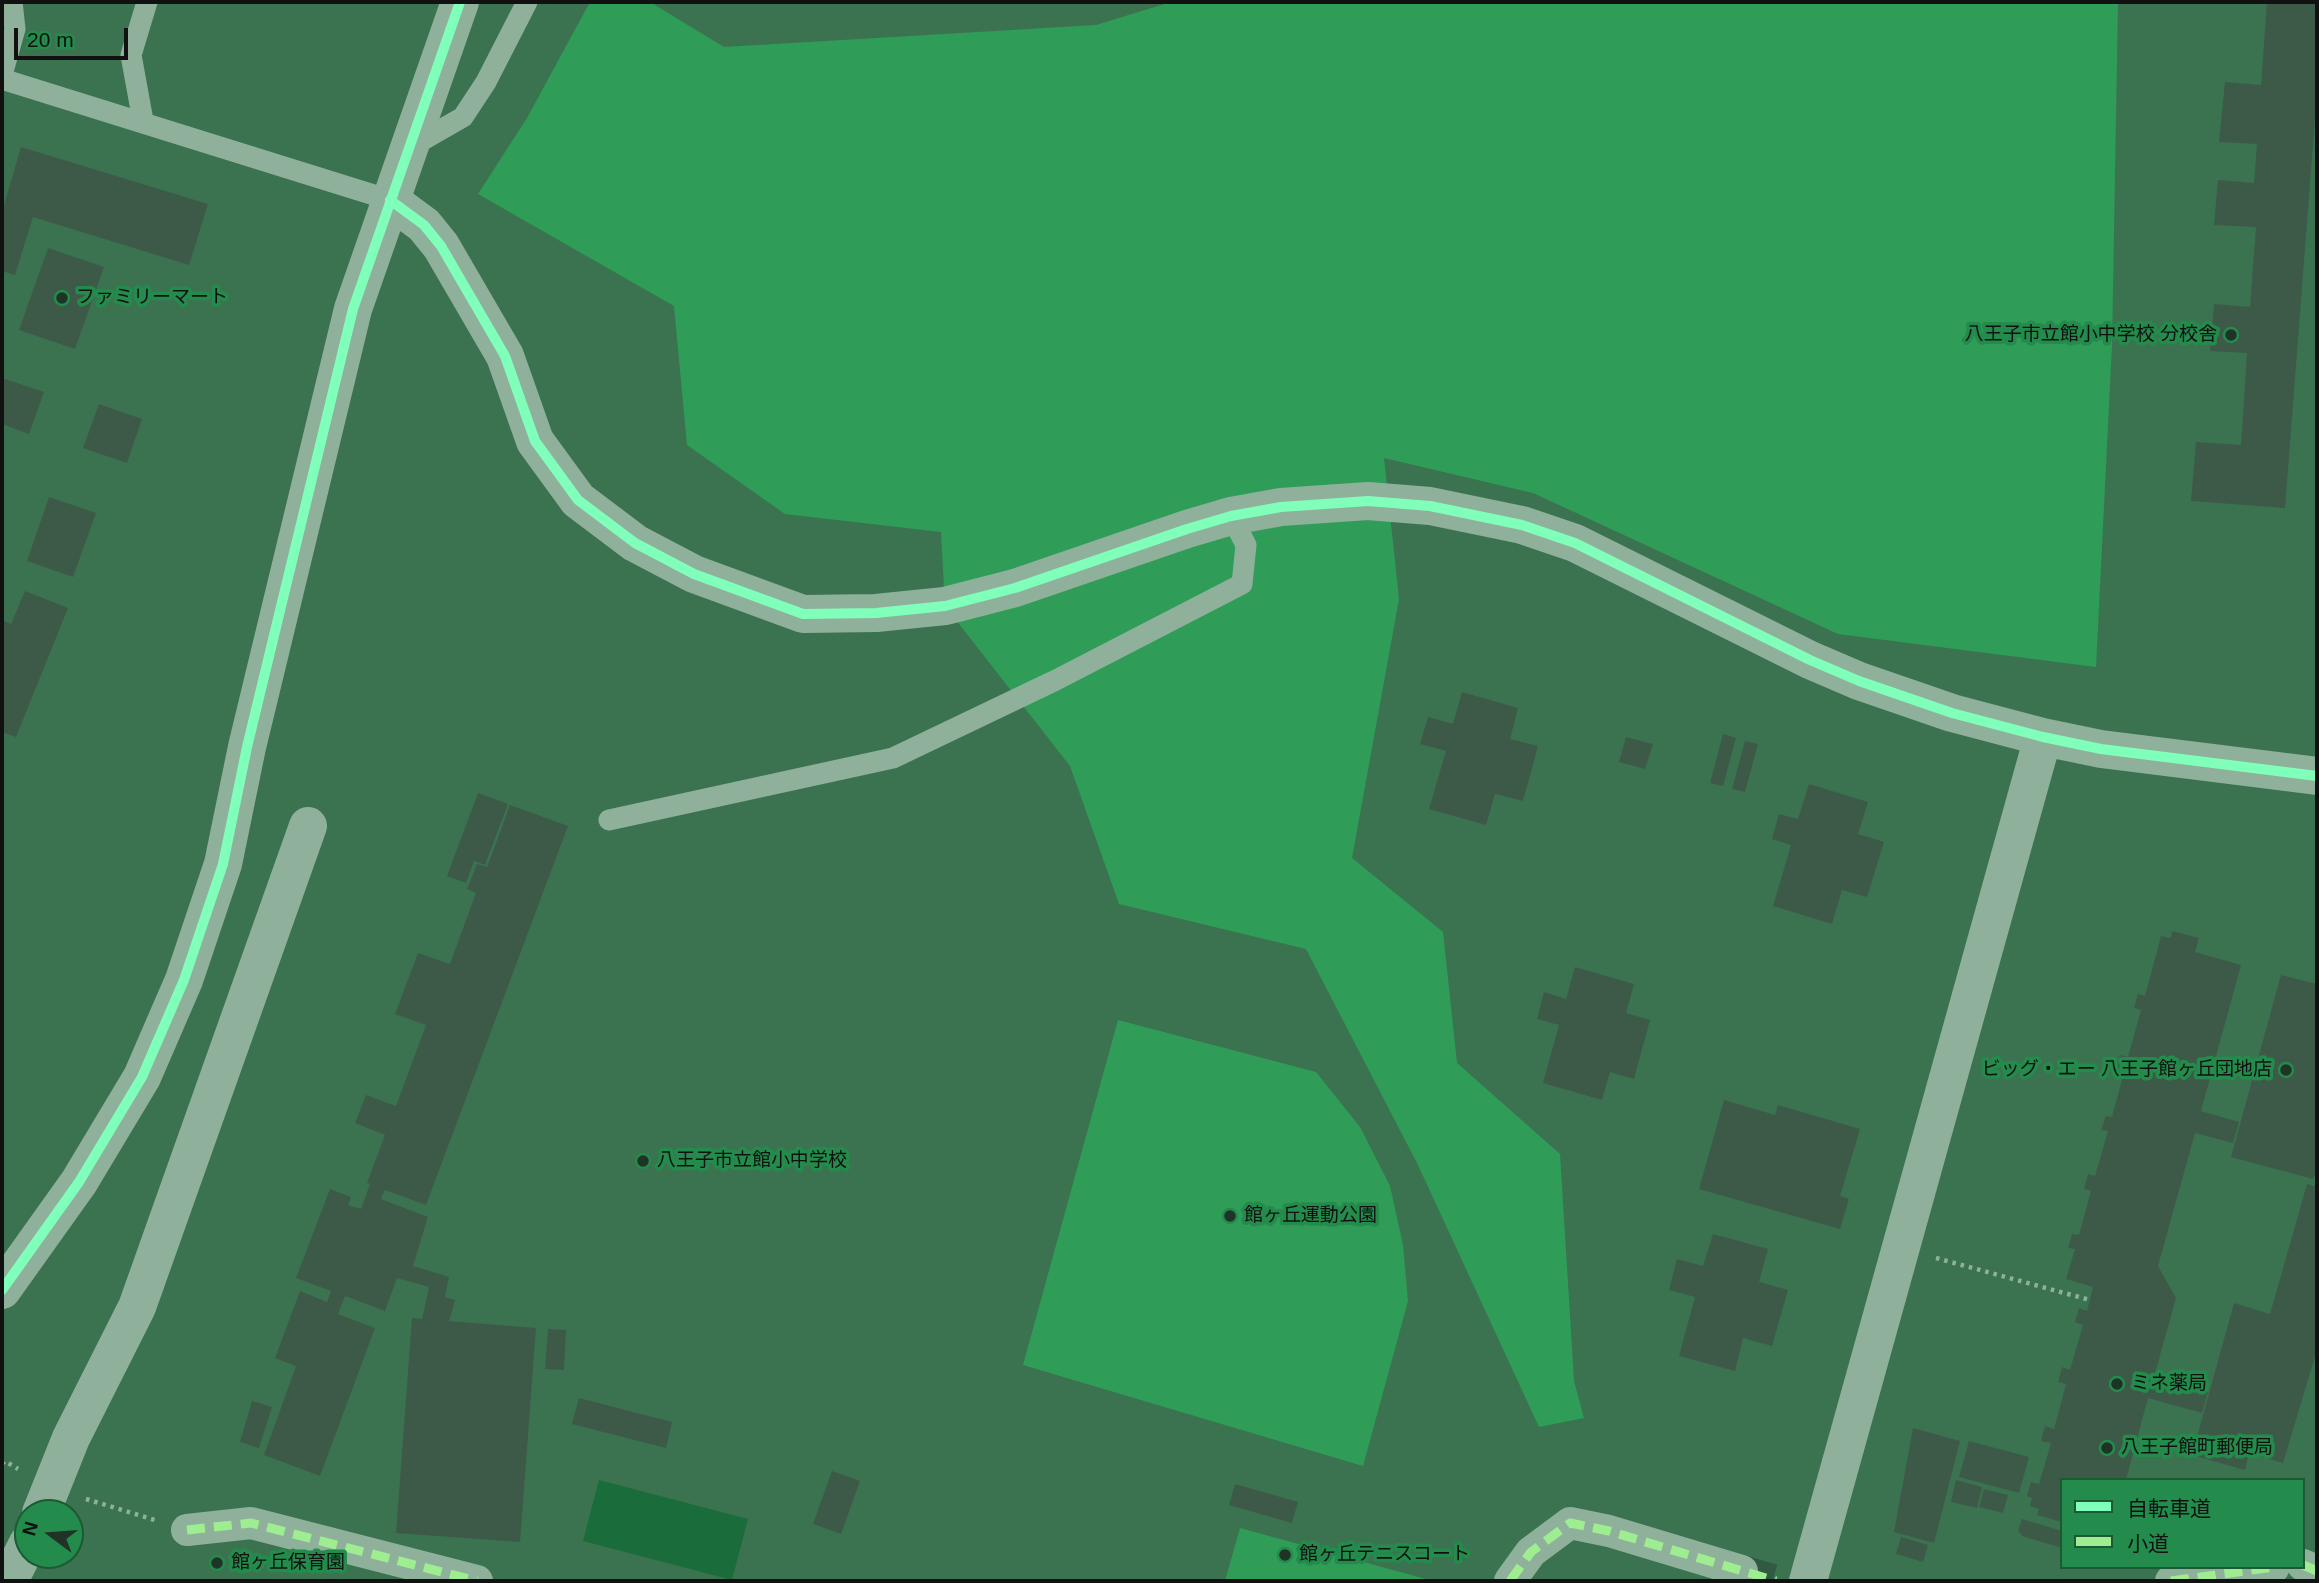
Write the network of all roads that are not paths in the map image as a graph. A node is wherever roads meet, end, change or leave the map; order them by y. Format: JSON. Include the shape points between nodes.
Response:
{"nodes":[{"id":1,"x":12,"y":2,"type":"edge"},
{"id":2,"x":147,"y":2,"type":"edge"},
{"id":3,"x":460,"y":2,"type":"edge"},
{"id":4,"x":527,"y":2,"type":"edge"},
{"id":5,"x":2,"y":77,"type":"edge"},
{"id":6,"x":143,"y":121,"type":"junction"},
{"id":7,"x":408,"y":148,"type":"junction"},
{"id":8,"x":390,"y":201,"type":"junction"},
{"id":9,"x":1231,"y":516,"type":"junction"},
{"id":10,"x":2043,"y":737,"type":"junction"},
{"id":11,"x":2317,"y":776,"type":"edge"},
{"id":12,"x":609,"y":820,"type":"dead end"},
{"id":13,"x":307,"y":826,"type":"dead end"},
{"id":14,"x":79,"y":1182,"type":"junction"},
{"id":15,"x":2,"y":1241,"type":"edge"},
{"id":16,"x":2,"y":1290,"type":"edge"},
{"id":17,"x":47,"y":1499,"type":"edge"},
{"id":18,"x":187,"y":1530,"type":"dead end"},
{"id":19,"x":2259,"y":1569,"type":"edge"},
{"id":20,"x":1742,"y":1571,"type":"tunnel mouth"},
{"id":21,"x":477,"y":1581,"type":"edge"},
{"id":22,"x":1510,"y":1581,"type":"edge"},
{"id":23,"x":1808,"y":1581,"type":"edge"},
{"id":24,"x":2171,"y":1581,"type":"edge"}],
"edges":[{"from":1,"to":5,"type":"lane","via":[[15,29]]},
{"from":2,"to":6,"type":"lane","via":[[131,55]]},
{"from":3,"to":7,"type":"street"},
{"from":4,"to":7,"type":"lane","via":[[463,117]]},
{"from":5,"to":6,"type":"lane"},
{"from":6,"to":8,"type":"lane"},
{"from":7,"to":8,"type":"street"},
{"from":8,"to":9,"type":"street","via":[[424,225],[441,246],[505,356],[535,441],[579,500],[635,543],[694,574],[803,614],[910,611],[1015,589]]},
{"from":8,"to":14,"type":"street","via":[[353,309],[223,864],[184,980],[142,1077]]},
{"from":9,"to":10,"type":"street","via":[[1307,504],[1368,501],[1457,509],[1522,524],[1602,555],[1859,681],[1952,713]]},
{"from":9,"to":12,"type":"lane","via":[[1246,545],[1242,583],[1056,680],[893,758]]},
{"from":10,"to":11,"type":"street","via":[[2147,756]]},
{"from":10,"to":23,"type":"street"},
{"from":13,"to":17,"type":"street","via":[[137,1307],[71,1438]]},
{"from":14,"to":15,"type":"street"},
{"from":14,"to":16,"type":"street"},
{"from":18,"to":21,"type":"street","via":[[251,1523]]},
{"from":19,"to":24,"type":"street"},
{"from":20,"to":22,"type":"street","via":[[1570,1523],[1531,1552]]}]}
